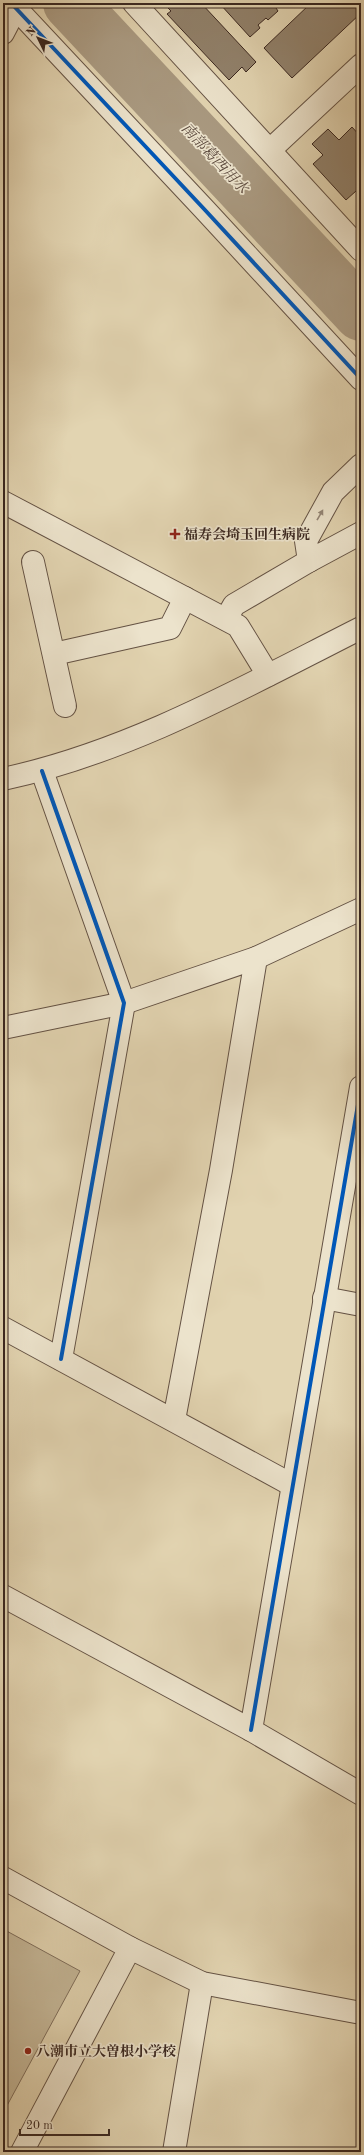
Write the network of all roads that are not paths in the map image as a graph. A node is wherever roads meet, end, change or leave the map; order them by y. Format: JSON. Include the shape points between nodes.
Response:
{"nodes":[{"id":1,"x":134,"y":3,"type":"edge"},
{"id":2,"x":14,"y":6,"type":"edge"},
{"id":3,"x":3,"y":32,"type":"edge"},
{"id":4,"x":361,"y":65,"type":"edge"},
{"id":5,"x":270,"y":150,"type":"junction"},
{"id":6,"x":361,"y":250,"type":"edge"},
{"id":7,"x":361,"y":379,"type":"edge"},
{"id":8,"x":359,"y":469,"type":"edge"},
{"id":9,"x":3,"y":502,"type":"edge"},
{"id":10,"x":361,"y":533,"type":"edge"},
{"id":11,"x":309,"y":561,"type":"junction"},
{"id":12,"x":33,"y":562,"type":"dead end"},
{"id":13,"x":185,"y":598,"type":"junction"},
{"id":14,"x":226,"y":619,"type":"junction"},
{"id":15,"x":361,"y":628,"type":"edge"},
{"id":16,"x":54,"y":654,"type":"junction"},
{"id":17,"x":268,"y":675,"type":"junction"},
{"id":18,"x":65,"y":706,"type":"dead end"},
{"id":19,"x":42,"y":771,"type":"junction"},
{"id":20,"x":3,"y":779,"type":"edge"},
{"id":21,"x":361,"y":908,"type":"edge"},
{"id":22,"x":256,"y":958,"type":"junction"},
{"id":23,"x":124,"y":1003,"type":"junction"},
{"id":24,"x":3,"y":1028,"type":"edge"},
{"id":25,"x":361,"y":1087,"type":"edge"},
{"id":26,"x":324,"y":1298,"type":"junction"},
{"id":27,"x":361,"y":1305,"type":"edge"},
{"id":28,"x":3,"y":1328,"type":"edge"},
{"id":29,"x":61,"y":1359,"type":"junction"},
{"id":30,"x":174,"y":1420,"type":"junction"},
{"id":31,"x":292,"y":1485,"type":"junction"},
{"id":32,"x":3,"y":1596,"type":"edge"},
{"id":33,"x":251,"y":1730,"type":"junction"},
{"id":34,"x":361,"y":1794,"type":"edge"},
{"id":35,"x":3,"y":1878,"type":"edge"},
{"id":36,"x":130,"y":1948,"type":"junction"},
{"id":37,"x":202,"y":1983,"type":"junction"},
{"id":38,"x":361,"y":2013,"type":"edge"},
{"id":39,"x":22,"y":2152,"type":"edge"},
{"id":40,"x":174,"y":2152,"type":"edge"}],
"edges":[{"from":1,"to":5,"type":"street"},
{"from":2,"to":3,"type":"street"},
{"from":2,"to":7,"type":"street"},
{"from":4,"to":5,"type":"street"},
{"from":5,"to":6,"type":"street"},
{"from":11,"to":8,"type":"street","one_way":true,"via":[[306,540],[333,492]]},
{"from":9,"to":13,"type":"street"},
{"from":10,"to":11,"type":"street"},
{"from":11,"to":14,"type":"street","via":[[234,605]]},
{"from":12,"to":16,"type":"street"},
{"from":13,"to":14,"type":"street"},
{"from":13,"to":16,"type":"street","via":[[170,628]]},
{"from":14,"to":17,"type":"street","via":[[238,626]]},
{"from":15,"to":17,"type":"street"},
{"from":16,"to":18,"type":"street"},
{"from":17,"to":19,"type":"street","via":[[213,703],[130,739]]},
{"from":19,"to":20,"type":"street"},
{"from":19,"to":23,"type":"street"},
{"from":21,"to":22,"type":"street"},
{"from":22,"to":23,"type":"street"},
{"from":22,"to":30,"type":"street","via":[[221,1170]]},
{"from":23,"to":24,"type":"street"},
{"from":23,"to":29,"type":"street"},
{"from":25,"to":26,"type":"street"},
{"from":26,"to":27,"type":"street"},
{"from":26,"to":31,"type":"street"},
{"from":28,"to":29,"type":"street"},
{"from":29,"to":30,"type":"street"},
{"from":30,"to":31,"type":"street"},
{"from":31,"to":33,"type":"street"},
{"from":32,"to":33,"type":"street"},
{"from":33,"to":34,"type":"street"},
{"from":35,"to":36,"type":"street"},
{"from":36,"to":37,"type":"street"},
{"from":36,"to":39,"type":"street"},
{"from":37,"to":38,"type":"street"},
{"from":37,"to":40,"type":"street"}]}
